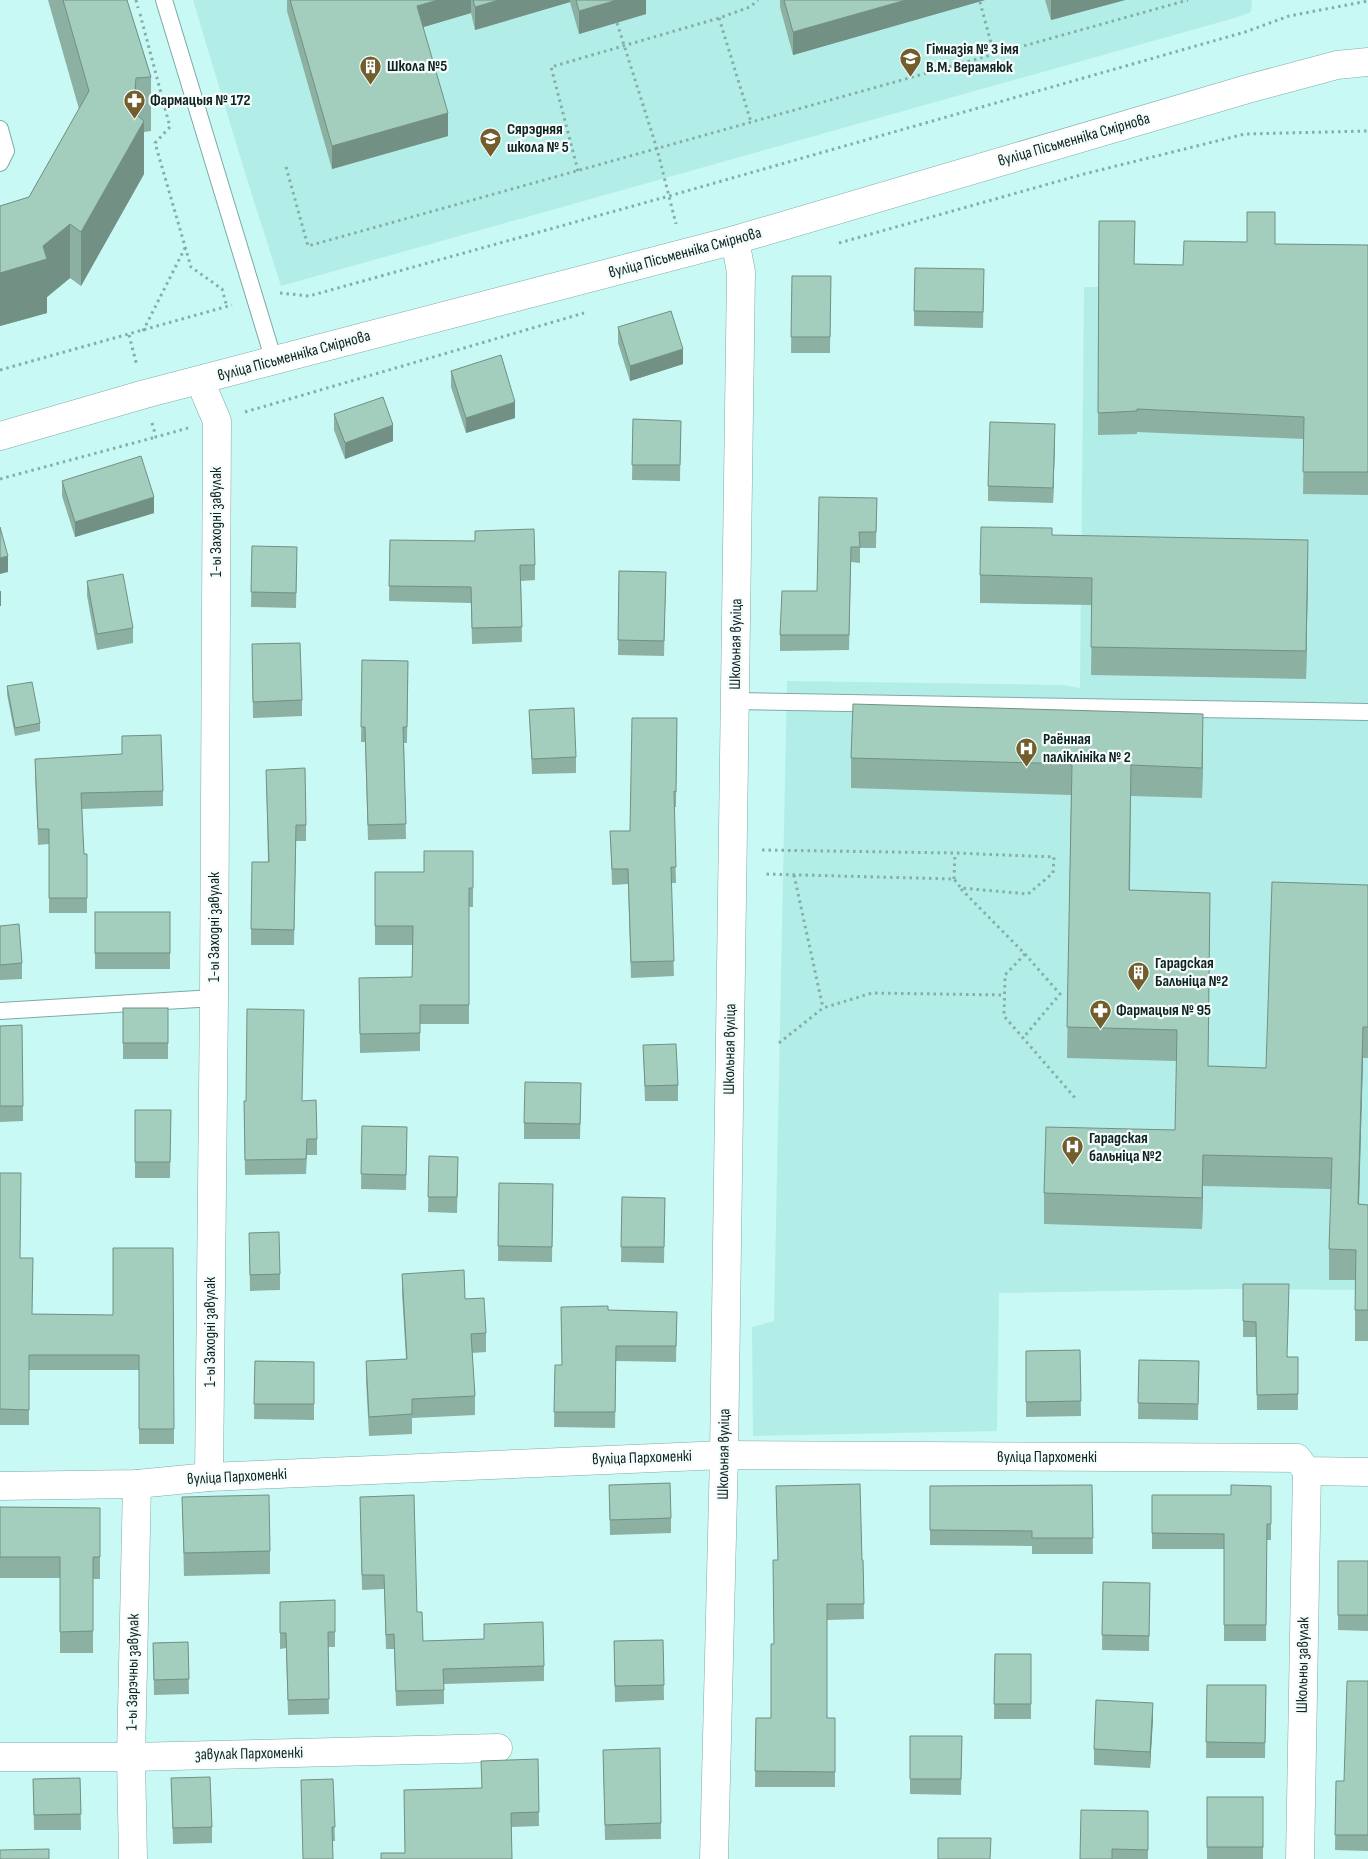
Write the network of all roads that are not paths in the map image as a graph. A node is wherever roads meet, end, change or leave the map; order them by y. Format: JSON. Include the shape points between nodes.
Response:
{"nodes":[{"id":1,"x":164,"y":0,"type":"edge"},
{"id":2,"x":1368,"y":62,"type":"edge"},
{"id":3,"x":0,"y":129,"type":"edge"},
{"id":4,"x":0,"y":163,"type":"edge"},
{"id":5,"x":735,"y":240,"type":"junction"},
{"id":6,"x":274,"y":361,"type":"junction"},
{"id":7,"x":200,"y":381,"type":"junction"},
{"id":8,"x":0,"y":436,"type":"edge"},
{"id":9,"x":735,"y":701,"type":"junction"},
{"id":10,"x":1368,"y":712,"type":"edge"},
{"id":11,"x":214,"y":998,"type":"junction"},
{"id":12,"x":0,"y":1011,"type":"edge"},
{"id":13,"x":724,"y":1455,"type":"junction"},
{"id":14,"x":1307,"y":1472,"type":"junction"},
{"id":15,"x":1368,"y":1472,"type":"edge"},
{"id":16,"x":209,"y":1477,"type":"junction"},
{"id":17,"x":137,"y":1484,"type":"junction"},
{"id":18,"x":0,"y":1486,"type":"edge"},
{"id":19,"x":498,"y":1748,"type":"dead end"},
{"id":20,"x":0,"y":1757,"type":"edge"},
{"id":21,"x":131,"y":1757,"type":"junction"},
{"id":22,"x":133,"y":1859,"type":"edge"},
{"id":23,"x":714,"y":1859,"type":"edge"},
{"id":24,"x":1300,"y":1859,"type":"edge"}],
"edges":[{"from":1,"to":6,"type":"lane"},
{"from":2,"to":5,"type":"street","name":"вуліца Пісьменніка Смірнова","via":[[1337,65],[1250,88]]},
{"from":3,"to":4,"type":"lane","via":[[6,151]]},
{"from":5,"to":6,"type":"street","name":"вуліца Пісьменніка Смірнова"},
{"from":5,"to":9,"type":"street","name":"Школьная вуліца","via":[[741,272]]},
{"from":6,"to":7,"type":"street","name":"вуліца Пісьменніка Смірнова"},
{"from":7,"to":8,"type":"street","name":"вуліца Пісьменніка Смірнова"},
{"from":7,"to":11,"type":"street","name":"1-ы Заходні завулак","via":[[217,421]]},
{"from":9,"to":10,"type":"lane"},
{"from":9,"to":13,"type":"street","name":"Школьная вуліца"},
{"from":11,"to":12,"type":"lane"},
{"from":11,"to":16,"type":"street","name":"1-ы Заходні завулак"},
{"from":13,"to":14,"type":"street","name":"вуліца Пархоменкі","via":[[1297,1458]]},
{"from":13,"to":16,"type":"street","name":"вуліца Пархоменкі"},
{"from":13,"to":23,"type":"street","name":"Школьная вуліца"},
{"from":14,"to":15,"type":"street"},
{"from":14,"to":24,"type":"street","name":"Школьны завулак"},
{"from":16,"to":17,"type":"street","name":"вуліца Пархоменкі"},
{"from":17,"to":18,"type":"street","name":"вуліца Пархоменкі"},
{"from":17,"to":21,"type":"street","name":"1-ы Зарэчны завулак"},
{"from":19,"to":21,"type":"street","name":"завулак Пархоменкі"},
{"from":20,"to":21,"type":"street","name":"завулак Пархоменкі"},
{"from":21,"to":22,"type":"street","name":"1-ы Зарэчны завулак"}]}
